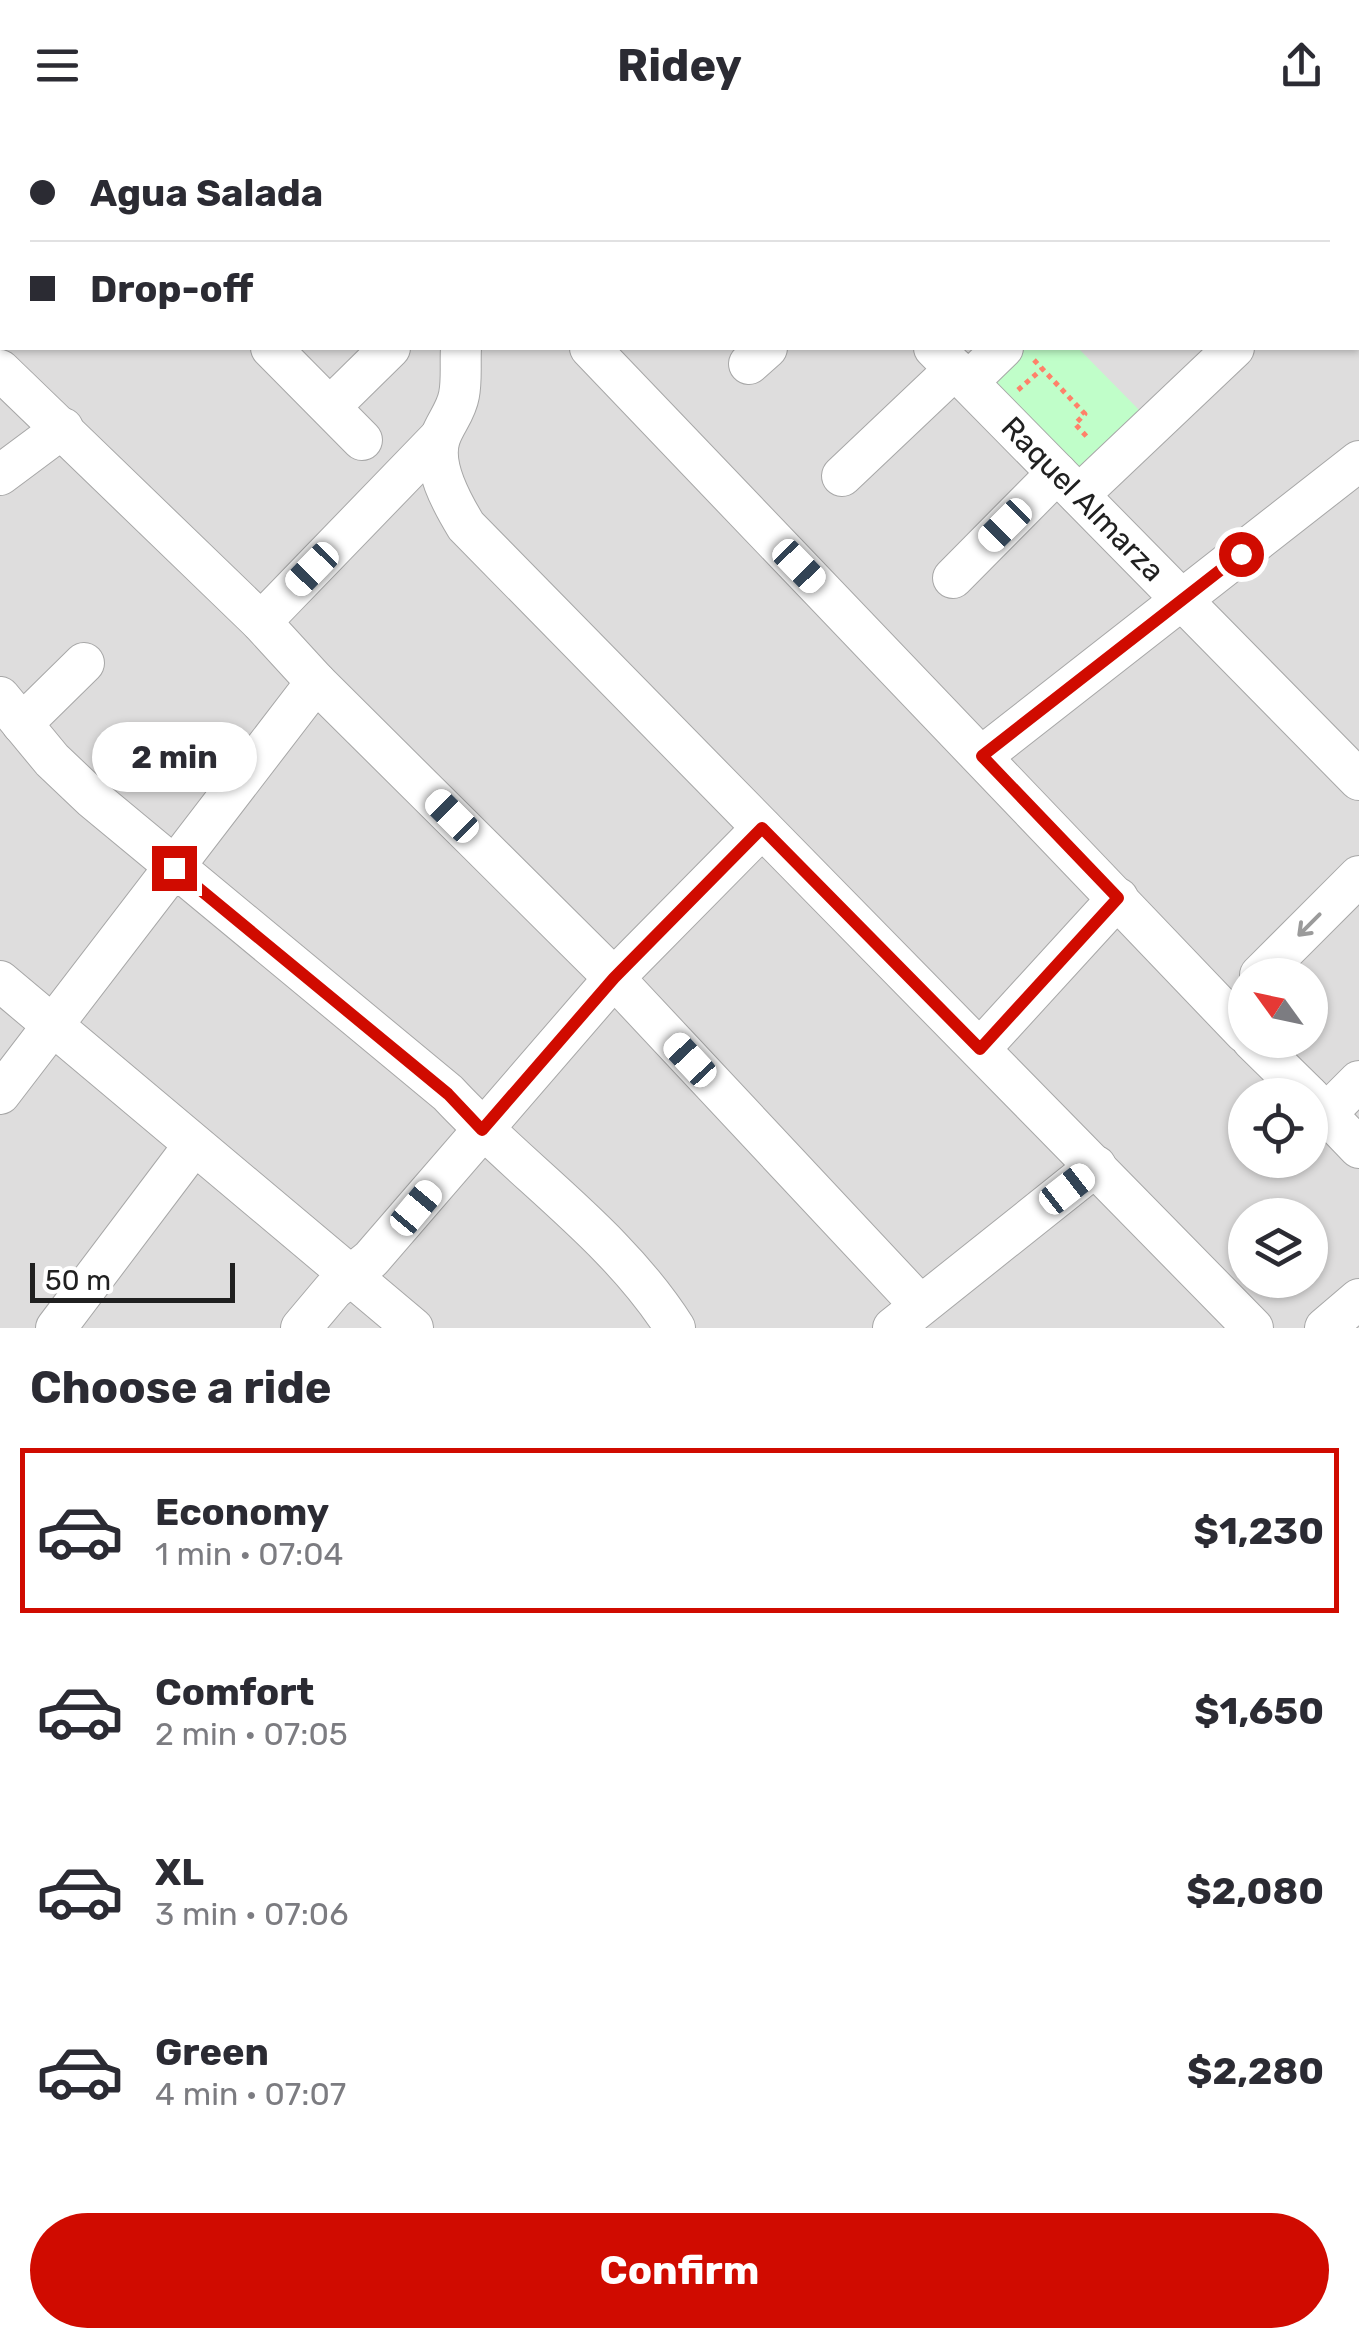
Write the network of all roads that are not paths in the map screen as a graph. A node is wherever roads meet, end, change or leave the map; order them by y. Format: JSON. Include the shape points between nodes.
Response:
{"nodes":[{"id":1,"x":273,"y":350,"type":"edge"},
{"id":2,"x":388,"y":350,"type":"edge"},
{"id":3,"x":449,"y":350,"type":"edge"},
{"id":4,"x":592,"y":350,"type":"edge"},
{"id":5,"x":1232,"y":350,"type":"edge"},
{"id":6,"x":1018,"y":353,"type":"edge"},
{"id":7,"x":952,"y":366,"type":"edge"},
{"id":8,"x":0,"y":370,"type":"edge"},
{"id":9,"x":330,"y":407,"type":"junction"},
{"id":10,"x":63,"y":428,"type":"junction"},
{"id":11,"x":440,"y":437,"type":"junction"},
{"id":12,"x":362,"y":440,"type":"dead end"},
{"id":13,"x":1359,"y":461,"type":"edge"},
{"id":14,"x":0,"y":475,"type":"edge"},
{"id":15,"x":842,"y":476,"type":"dead end"},
{"id":16,"x":1068,"y":484,"type":"junction"},
{"id":17,"x":953,"y":578,"type":"dead end"},
{"id":18,"x":1182,"y":600,"type":"junction"},
{"id":19,"x":261,"y":622,"type":"junction"},
{"id":20,"x":84,"y":662,"type":"dead end"},
{"id":21,"x":316,"y":682,"type":"junction"},
{"id":22,"x":11,"y":710,"type":"edge"},
{"id":23,"x":982,"y":756,"type":"junction"},
{"id":24,"x":1359,"y":780,"type":"edge"},
{"id":25,"x":762,"y":828,"type":"junction"},
{"id":26,"x":174,"y":868,"type":"junction"},
{"id":27,"x":1359,"y":876,"type":"edge"},
{"id":28,"x":1118,"y":898,"type":"junction"},
{"id":29,"x":1277,"y":958,"type":"edge"},
{"id":30,"x":614,"y":978,"type":"junction"},
{"id":31,"x":0,"y":981,"type":"edge"},
{"id":32,"x":1228,"y":1002,"type":"edge"},
{"id":33,"x":54,"y":1028,"type":"junction"},
{"id":34,"x":980,"y":1049,"type":"junction"},
{"id":35,"x":1270,"y":1058,"type":"edge"},
{"id":36,"x":1291,"y":1078,"type":"edge"},
{"id":37,"x":1359,"y":1081,"type":"edge"},
{"id":38,"x":0,"y":1094,"type":"edge"},
{"id":39,"x":1328,"y":1096,"type":"edge"},
{"id":40,"x":1328,"y":1116,"type":"edge"},
{"id":41,"x":482,"y":1130,"type":"junction"},
{"id":42,"x":194,"y":1145,"type":"junction"},
{"id":43,"x":1359,"y":1148,"type":"edge"},
{"id":44,"x":1096,"y":1166,"type":"junction"},
{"id":45,"x":352,"y":1276,"type":"junction"},
{"id":46,"x":1359,"y":1300,"type":"edge"},
{"id":47,"x":907,"y":1316,"type":"edge"},
{"id":48,"x":56,"y":1328,"type":"edge"},
{"id":49,"x":301,"y":1328,"type":"edge"},
{"id":50,"x":413,"y":1328,"type":"edge"},
{"id":51,"x":675,"y":1328,"type":"edge"},
{"id":52,"x":1253,"y":1328,"type":"edge"},
{"id":53,"x":1325,"y":1328,"type":"edge"}],
"edges":[{"from":1,"to":9,"type":"street"},
{"from":2,"to":9,"type":"street"},
{"from":3,"to":11,"type":"street","via":[[460,394]]},
{"from":4,"to":23,"type":"street"},
{"from":5,"to":16,"type":"street","via":[[1112,462]]},
{"from":6,"to":7,"type":"street"},
{"from":7,"to":15,"type":"street"},
{"from":7,"to":16,"type":"street","name":"Raquel Almarza"},
{"from":8,"to":10,"type":"street"},
{"from":9,"to":12,"type":"street"},
{"from":10,"to":14,"type":"street"},
{"from":10,"to":19,"type":"street"},
{"from":11,"to":19,"type":"street"},
{"from":11,"to":25,"type":"street","via":[[438,457],[450,500],[466,526]]},
{"from":13,"to":18,"type":"street"},
{"from":16,"to":17,"type":"street"},
{"from":16,"to":18,"type":"street","name":"Raquel Almarza"},
{"from":18,"to":23,"type":"street"},
{"from":18,"to":24,"type":"street","name":"Raquel Almarza"},
{"from":19,"to":21,"type":"street"},
{"from":20,"to":22,"type":"street"},
{"from":21,"to":26,"type":"street"},
{"from":21,"to":30,"type":"street"},
{"from":22,"to":26,"type":"street","via":[[52,760]]},
{"from":23,"to":28,"type":"street"},
{"from":25,"to":30,"type":"street"},
{"from":25,"to":34,"type":"street"},
{"from":26,"to":33,"type":"street"},
{"from":26,"to":41,"type":"street","via":[[448,1094]]},
{"from":27,"to":29,"type":"street","one_way":true},
{"from":28,"to":32,"type":"street"},
{"from":28,"to":34,"type":"street"},
{"from":30,"to":41,"type":"street"},
{"from":30,"to":47,"type":"street"},
{"from":31,"to":33,"type":"street"},
{"from":33,"to":38,"type":"street"},
{"from":33,"to":42,"type":"street"},
{"from":34,"to":44,"type":"street"},
{"from":35,"to":36,"type":"street"},
{"from":37,"to":39,"type":"street"},
{"from":40,"to":43,"type":"street"},
{"from":41,"to":45,"type":"street"},
{"from":41,"to":51,"type":"street","via":[[630,1266]]},
{"from":42,"to":45,"type":"street"},
{"from":42,"to":48,"type":"street"},
{"from":44,"to":47,"type":"street"},
{"from":44,"to":52,"type":"street"},
{"from":45,"to":49,"type":"street"},
{"from":45,"to":50,"type":"street"},
{"from":46,"to":53,"type":"street"}]}
